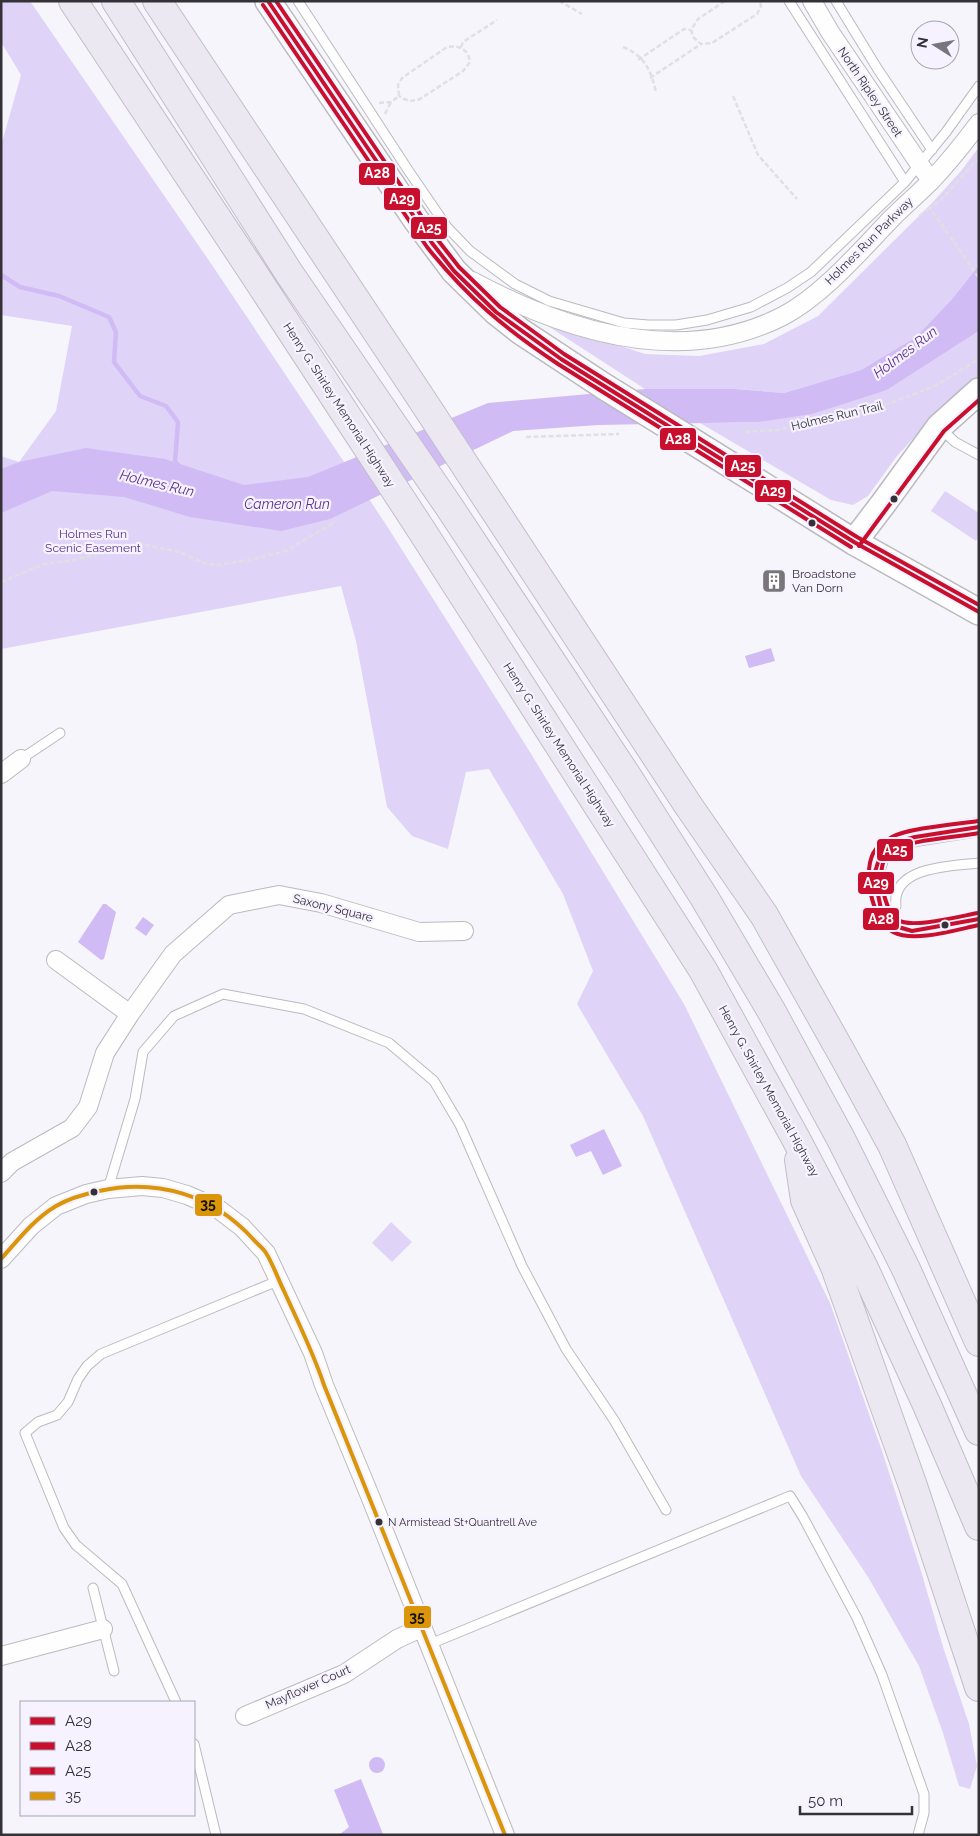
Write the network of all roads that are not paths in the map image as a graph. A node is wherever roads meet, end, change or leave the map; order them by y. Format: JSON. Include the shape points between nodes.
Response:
{"nodes":[{"id":1,"x":73,"y":1,"type":"edge"},
{"id":2,"x":116,"y":1,"type":"edge"},
{"id":3,"x":157,"y":1,"type":"edge"},
{"id":4,"x":268,"y":1,"type":"edge"},
{"id":5,"x":298,"y":1,"type":"edge"},
{"id":6,"x":789,"y":1,"type":"edge"},
{"id":7,"x":812,"y":1,"type":"edge"},
{"id":8,"x":836,"y":1,"type":"edge"},
{"id":9,"x":830,"y":32,"type":"junction"},
{"id":10,"x":814,"y":41,"type":"junction"},
{"id":11,"x":979,"y":86,"type":"edge"},
{"id":12,"x":979,"y":123,"type":"edge"},
{"id":13,"x":932,"y":150,"type":"junction"},
{"id":14,"x":919,"y":166,"type":"junction"},
{"id":15,"x":905,"y":182,"type":"junction"},
{"id":16,"x":931,"y":182,"type":"junction"},
{"id":17,"x":454,"y":271,"type":"junction"},
{"id":18,"x":979,"y":392,"type":"edge"},
{"id":19,"x":939,"y":427,"type":"junction"},
{"id":20,"x":979,"y":455,"type":"edge"},
{"id":21,"x":854,"y":542,"type":"junction"},
{"id":22,"x":979,"y":612,"type":"edge"},
{"id":23,"x":60,"y":733,"type":"dead end"},
{"id":24,"x":22,"y":759,"type":"joint"},
{"id":25,"x":1,"y":774,"type":"edge"},
{"id":26,"x":979,"y":827,"type":"edge"},
{"id":27,"x":979,"y":863,"type":"edge"},
{"id":28,"x":889,"y":908,"type":"joint"},
{"id":29,"x":464,"y":931,"type":"dead end"},
{"id":30,"x":56,"y":960,"type":"dead end"},
{"id":31,"x":130,"y":1014,"type":"junction"},
{"id":32,"x":796,"y":1139,"type":"junction"},
{"id":33,"x":1,"y":1173,"type":"edge"},
{"id":34,"x":108,"y":1189,"type":"junction"},
{"id":35,"x":913,"y":1192,"type":"junction"},
{"id":36,"x":1,"y":1259,"type":"edge"},
{"id":37,"x":280,"y":1280,"type":"junction"},
{"id":38,"x":979,"y":1325,"type":"edge"},
{"id":39,"x":979,"y":1342,"type":"edge"},
{"id":40,"x":979,"y":1431,"type":"edge"},
{"id":41,"x":666,"y":1510,"type":"dead end"},
{"id":42,"x":979,"y":1526,"type":"edge"},
{"id":43,"x":93,"y":1588,"type":"dead end"},
{"id":44,"x":423,"y":1627,"type":"junction"},
{"id":45,"x":103,"y":1629,"type":"junction"},
{"id":46,"x":430,"y":1644,"type":"junction"},
{"id":47,"x":1,"y":1656,"type":"edge"},
{"id":48,"x":114,"y":1671,"type":"dead end"},
{"id":49,"x":978,"y":1686,"type":"edge"},
{"id":50,"x":176,"y":1701,"type":"edge"},
{"id":51,"x":245,"y":1716,"type":"dead end"},
{"id":52,"x":195,"y":1748,"type":"edge"},
{"id":53,"x":216,"y":1835,"type":"edge"},
{"id":54,"x":506,"y":1835,"type":"edge"},
{"id":55,"x":918,"y":1835,"type":"edge"}],
"edges":[{"from":1,"to":32,"type":"highway","name":"Henry G. Shirley Memorial Highway","via":[[422,531],[703,970]]},
{"from":2,"to":40,"type":"highway","via":[[289,272],[450,508],[704,897],[772,1012],[841,1139],[906,1269]]},
{"from":3,"to":35,"type":"highway","via":[[764,915],[892,1145]]},
{"from":4,"to":17,"type":"main road"},
{"from":5,"to":15,"type":"lane","via":[[447,227],[470,251],[515,284],[550,301],[590,313],[624,323],[676,325],[751,307],[811,272]]},
{"from":6,"to":10,"type":"lane"},
{"from":7,"to":9,"type":"street","name":"North Ripley Street"},
{"from":8,"to":13,"type":"lane"},
{"from":9,"to":10,"type":"lane"},
{"from":9,"to":14,"type":"street","name":"North Ripley Street"},
{"from":10,"to":15,"type":"lane"},
{"from":11,"to":13,"type":"lane"},
{"from":12,"to":16,"type":"street","name":"Holmes Run Parkway"},
{"from":13,"to":14,"type":"lane"},
{"from":14,"to":15,"type":"lane"},
{"from":14,"to":16,"type":"street","name":"North Ripley Street"},
{"from":16,"to":17,"type":"street","name":"Holmes Run Parkway","via":[[828,282],[784,315],[735,334],[677,342],[652,342],[608,334],[534,310]]},
{"from":17,"to":21,"type":"main road","bridge":true,"via":[[520,331]]},
{"from":18,"to":19,"type":"main road"},
{"from":19,"to":20,"type":"lane","via":[[955,442]]},
{"from":19,"to":21,"type":"main road"},
{"from":21,"to":22,"type":"main road"},
{"from":23,"to":24,"type":"lane"},
{"from":24,"to":25,"type":"street"},
{"from":26,"to":28,"type":"street","via":[[896,842],[881,853],[874,875]]},
{"from":27,"to":28,"type":"lane","via":[[918,872],[906,879]]},
{"from":29,"to":31,"type":"street","name":"Saxony Square","via":[[419,932],[321,903],[279,895],[230,905],[173,954]]},
{"from":30,"to":31,"type":"street"},
{"from":31,"to":33,"type":"street","name":"Saxony Square","via":[[105,1054],[88,1107],[72,1128],[12,1162]]},
{"from":32,"to":42,"type":"highway","name":"Henry G. Shirley Memorial Highway","via":[[863,1266]]},
{"from":32,"to":49,"type":"highway","via":[[805,1200],[845,1294],[913,1486]]},
{"from":34,"to":36,"type":"street","via":[[56,1206],[31,1226]]},
{"from":34,"to":37,"type":"street","via":[[163,1188],[217,1208],[242,1227],[266,1253]]},
{"from":34,"to":41,"type":"lane","via":[[135,1099],[143,1052],[174,1016],[223,994],[304,1009],[389,1043],[434,1080],[460,1125],[522,1266],[566,1349],[614,1420]]},
{"from":35,"to":38,"type":"highway"},
{"from":35,"to":39,"type":"highway"},
{"from":37,"to":44,"type":"street","via":[[313,1353]]},
{"from":37,"to":50,"type":"lane","via":[[100,1354],[87,1366],[68,1402],[57,1415],[38,1422],[25,1433],[64,1528],[76,1545],[122,1584]]},
{"from":43,"to":45,"type":"lane"},
{"from":44,"to":46,"type":"street"},
{"from":44,"to":51,"type":"street","name":"Mayflower Court","via":[[397,1639],[344,1674]]},
{"from":45,"to":47,"type":"street"},
{"from":45,"to":48,"type":"lane"},
{"from":46,"to":54,"type":"street"},
{"from":46,"to":55,"type":"lane","via":[[790,1496],[857,1618],[882,1675],[924,1794],[924,1813]]},
{"from":52,"to":53,"type":"lane"}]}
